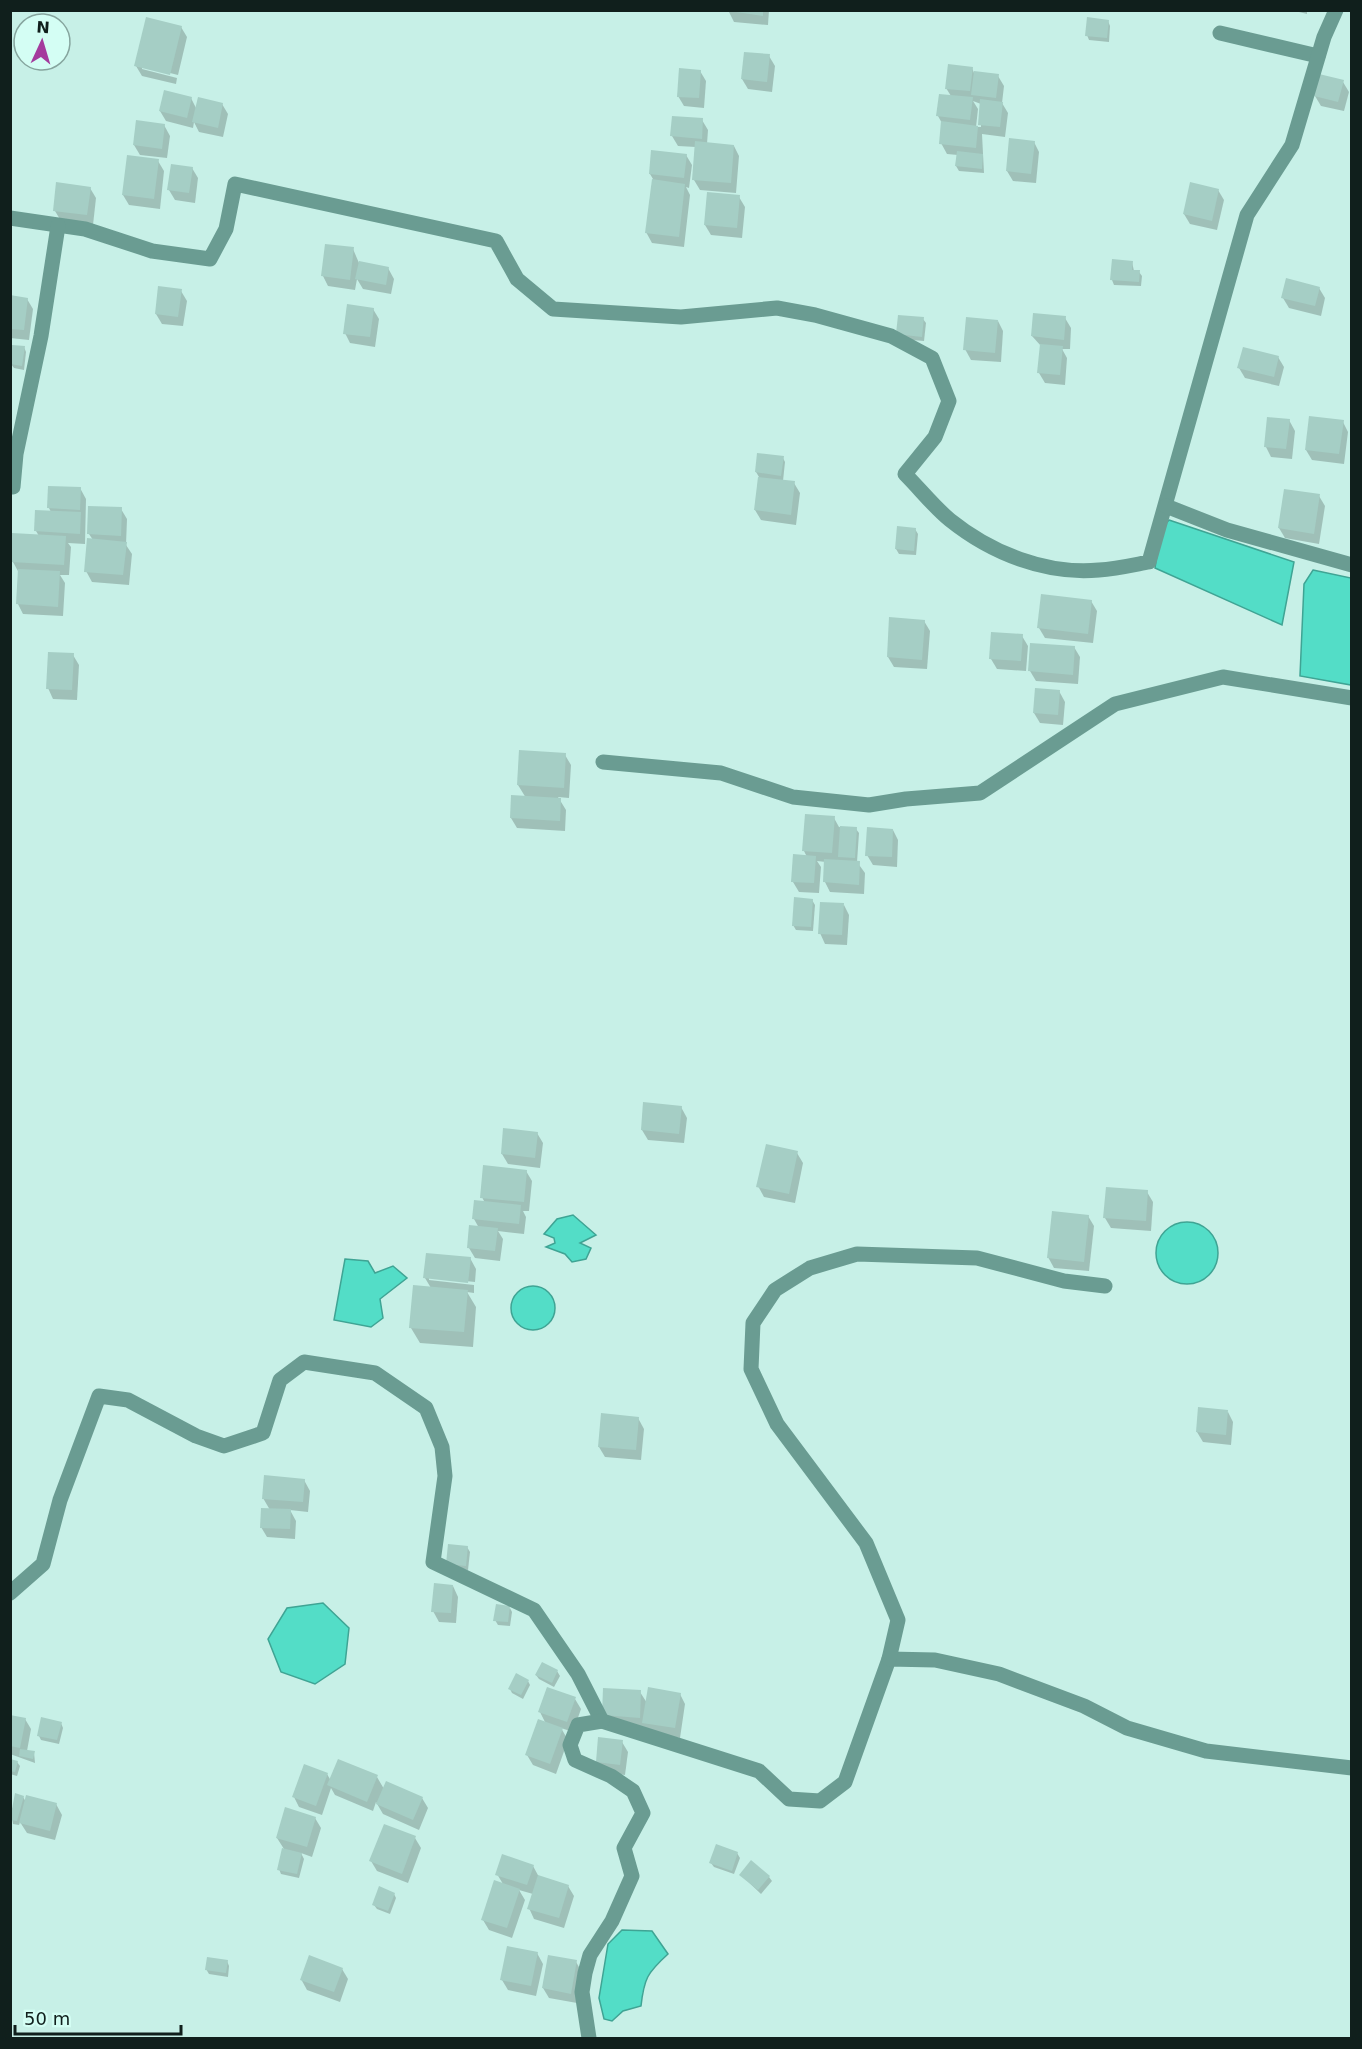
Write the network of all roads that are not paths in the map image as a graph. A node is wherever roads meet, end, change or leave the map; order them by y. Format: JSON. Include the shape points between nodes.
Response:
{"nodes":[{"id":1,"x":1336,"y":10,"type":"edge"},
{"id":2,"x":1220,"y":33,"type":"dead end"},
{"id":3,"x":1318,"y":56,"type":"junction"},
{"id":4,"x":10,"y":218,"type":"edge"},
{"id":5,"x":58,"y":226,"type":"junction"},
{"id":6,"x":13,"y":487,"type":"dead end"},
{"id":7,"x":1166,"y":506,"type":"junction"},
{"id":8,"x":1352,"y":565,"type":"edge"},
{"id":9,"x":1352,"y":698,"type":"edge"},
{"id":10,"x":603,"y":762,"type":"dead end"},
{"id":11,"x":1105,"y":1286,"type":"dead end"},
{"id":12,"x":10,"y":1593,"type":"edge"},
{"id":13,"x":889,"y":1659,"type":"junction"},
{"id":14,"x":602,"y":1721,"type":"junction"},
{"id":15,"x":1352,"y":1768,"type":"edge"},
{"id":16,"x":589,"y":2038,"type":"edge"}],
"edges":[{"from":1,"to":3,"type":"street"},
{"from":2,"to":3,"type":"street"},
{"from":3,"to":7,"type":"street","via":[[1292,144],[1247,215]]},
{"from":4,"to":5,"type":"street"},
{"from":5,"to":6,"type":"street"},
{"from":5,"to":7,"type":"street","via":[[85,229],[152,250],[210,259],[226,229],[235,184],[496,241],[517,279],[553,309],[681,317],[777,308],[815,315],[891,336],[932,358],[949,401],[935,437],[905,474],[950,520],[1001,553],[1062,569],[1098,570],[1149,562]]},
{"from":7,"to":8,"type":"street","via":[[1227,530]]},
{"from":9,"to":10,"type":"street","via":[[1223,677],[1116,704],[980,793],[869,805],[793,797],[721,773]]},
{"from":11,"to":13,"type":"street","via":[[1064,1281],[977,1258],[857,1254],[810,1268],[775,1290],[753,1323],[751,1369],[773,1414],[866,1543],[898,1620]]},
{"from":12,"to":14,"type":"street","via":[[43,1564],[60,1500],[99,1396],[128,1400],[196,1436],[224,1446],[263,1433],[280,1380],[304,1362],[375,1373],[426,1408],[442,1447],[445,1476],[433,1562],[534,1610],[578,1674]]},
{"from":13,"to":14,"type":"street","via":[[845,1782],[820,1801],[789,1799],[759,1772]]},
{"from":13,"to":15,"type":"street","via":[[936,1660],[999,1674],[1084,1706],[1127,1728],[1206,1751]]},
{"from":14,"to":16,"type":"street","via":[[578,1725],[570,1745],[574,1760],[611,1776],[633,1791],[643,1813],[624,1848],[632,1876],[612,1921],[590,1955],[585,1973],[582,1992]]}]}
